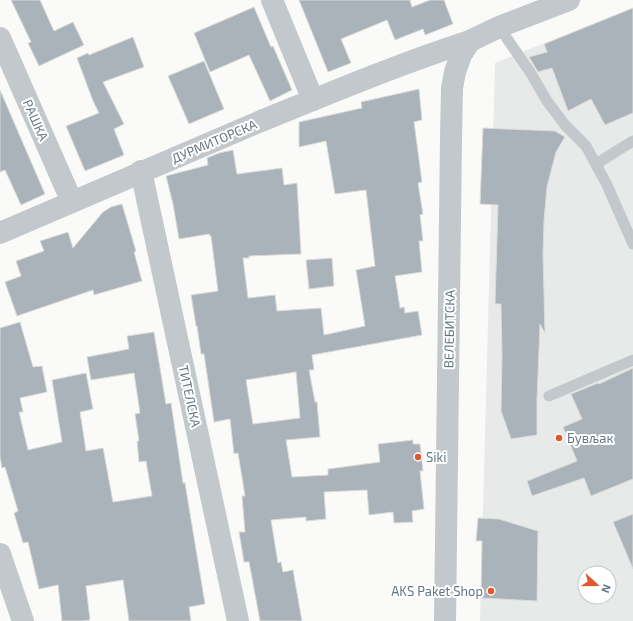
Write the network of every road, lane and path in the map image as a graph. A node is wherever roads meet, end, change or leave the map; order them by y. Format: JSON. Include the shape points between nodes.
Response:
{"nodes":[{"id":1,"x":272,"y":0,"type":"edge"},
{"id":2,"x":569,"y":0,"type":"edge"},
{"id":3,"x":499,"y":27,"type":"junction"},
{"id":4,"x":0,"y":38,"type":"edge"},
{"id":5,"x":470,"y":41,"type":"junction"},
{"id":6,"x":429,"y":54,"type":"junction"},
{"id":7,"x":455,"y":72,"type":"junction"},
{"id":8,"x":313,"y":100,"type":"junction"},
{"id":9,"x":633,"y":142,"type":"edge"},
{"id":10,"x":596,"y":164,"type":"junction"},
{"id":11,"x":141,"y":171,"type":"junction"},
{"id":12,"x":72,"y":202,"type":"junction"},
{"id":13,"x":0,"y":233,"type":"edge"},
{"id":14,"x":633,"y":244,"type":"edge"},
{"id":15,"x":633,"y":360,"type":"edge"},
{"id":16,"x":549,"y":396,"type":"dead end"},
{"id":17,"x":0,"y":554,"type":"edge"},
{"id":18,"x":23,"y":621,"type":"edge"},
{"id":19,"x":238,"y":621,"type":"edge"},
{"id":20,"x":445,"y":621,"type":"edge"}],
"edges":[{"from":1,"to":8,"type":"street"},
{"from":2,"to":3,"type":"street","name":"ДУРМИТОРСКА"},
{"from":3,"to":5,"type":"street","name":"ДУРМИТОРСКА"},
{"from":3,"to":10,"type":"lane","via":[[547,101],[565,125],[586,146]]},
{"from":4,"to":12,"type":"street","name":"РАШКА"},
{"from":5,"to":6,"type":"street","name":"ДУРМИТОРСКА"},
{"from":5,"to":7,"type":"street","name":"ВЕЛЕБИТСКА","via":[[461,55]]},
{"from":6,"to":7,"type":"street","via":[[442,60]]},
{"from":6,"to":8,"type":"street","name":"ДУРМИТОРСКА"},
{"from":7,"to":20,"type":"street","name":"ВЕЛЕБИТСКА","via":[[451,132]]},
{"from":8,"to":11,"type":"street","name":"ДУРМИТОРСКА"},
{"from":9,"to":10,"type":"lane"},
{"from":10,"to":14,"type":"lane"},
{"from":11,"to":12,"type":"street","name":"ДУРМИТОРСКА"},
{"from":11,"to":19,"type":"street","name":"ТИТЕЛСКА"},
{"from":12,"to":13,"type":"street","name":"ДУРМИТОРСКА"},
{"from":15,"to":16,"type":"lane"},
{"from":17,"to":18,"type":"street"}]}
